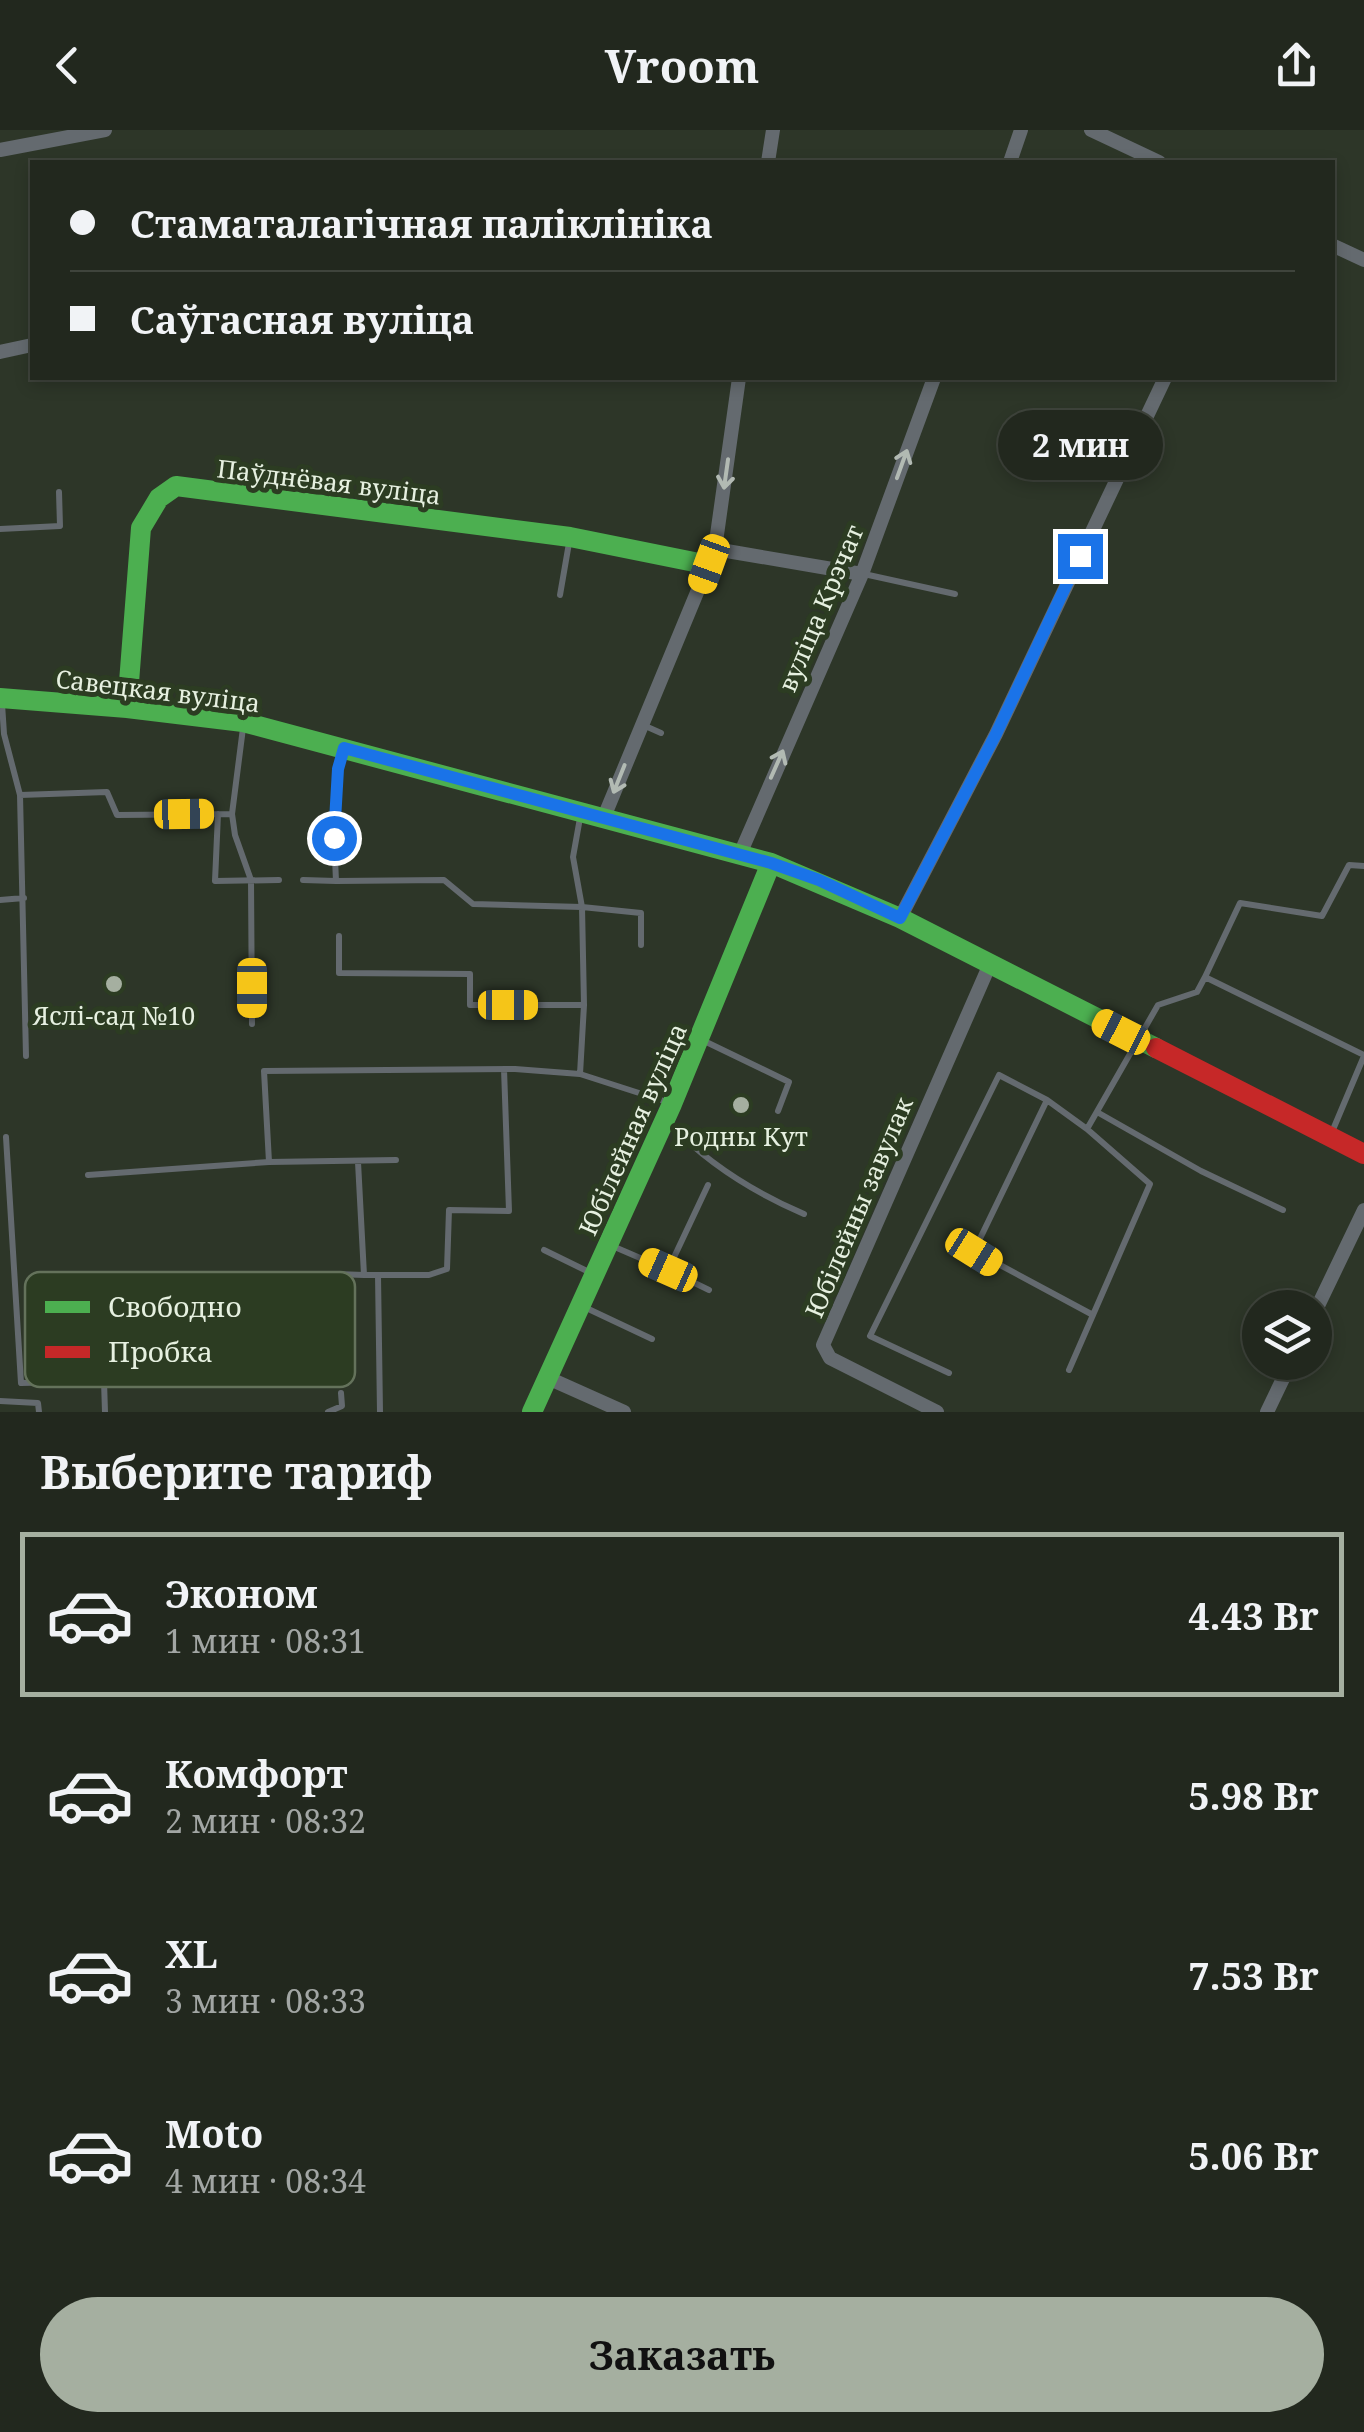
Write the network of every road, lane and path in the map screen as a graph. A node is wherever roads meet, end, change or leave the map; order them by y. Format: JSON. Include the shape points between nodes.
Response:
{"nodes":[{"id":1,"x":105,"y":130,"type":"edge"},
{"id":2,"x":773,"y":130,"type":"edge"},
{"id":3,"x":1021,"y":130,"type":"edge"},
{"id":4,"x":1091,"y":130,"type":"edge"},
{"id":5,"x":29,"y":137,"type":"edge"},
{"id":6,"x":0,"y":150,"type":"edge"},
{"id":7,"x":768,"y":160,"type":"edge"},
{"id":8,"x":1011,"y":160,"type":"edge"},
{"id":9,"x":1155,"y":160,"type":"edge"},
{"id":10,"x":1335,"y":246,"type":"edge"},
{"id":11,"x":1364,"y":260,"type":"edge"},
{"id":12,"x":30,"y":345,"type":"edge"},
{"id":13,"x":0,"y":352,"type":"edge"},
{"id":14,"x":739,"y":380,"type":"edge"},
{"id":15,"x":933,"y":380,"type":"edge"},
{"id":16,"x":1163,"y":380,"type":"edge"},
{"id":17,"x":59,"y":492,"type":"dead end"},
{"id":18,"x":0,"y":528,"type":"edge"},
{"id":19,"x":570,"y":536,"type":"junction"},
{"id":20,"x":712,"y":557,"type":"junction"},
{"id":21,"x":862,"y":574,"type":"junction"},
{"id":22,"x":955,"y":594,"type":"dead end"},
{"id":23,"x":560,"y":595,"type":"dead end"},
{"id":24,"x":1,"y":698,"type":"edge"},
{"id":25,"x":127,"y":708,"type":"junction"},
{"id":26,"x":243,"y":722,"type":"junction"},
{"id":27,"x":642,"y":725,"type":"junction"},
{"id":28,"x":661,"y":732,"type":"dead end"},
{"id":29,"x":344,"y":748,"type":"junction"},
{"id":30,"x":20,"y":795,"type":"junction"},
{"id":31,"x":581,"y":812,"type":"junction"},
{"id":32,"x":218,"y":814,"type":"junction"},
{"id":33,"x":232,"y":814,"type":"junction"},
{"id":34,"x":604,"y":817,"type":"junction"},
{"id":35,"x":740,"y":854,"type":"junction"},
{"id":36,"x":771,"y":863,"type":"junction"},
{"id":37,"x":1364,"y":866,"type":"edge"},
{"id":38,"x":251,"y":880,"type":"junction"},
{"id":39,"x":279,"y":880,"type":"dead end"},
{"id":40,"x":304,"y":880,"type":"dead end"},
{"id":41,"x":336,"y":880,"type":"junction"},
{"id":42,"x":24,"y":898,"type":"junction"},
{"id":43,"x":0,"y":900,"type":"edge"},
{"id":44,"x":582,"y":907,"type":"junction"},
{"id":45,"x":900,"y":918,"type":"junction"},
{"id":46,"x":339,"y":936,"type":"dead end"},
{"id":47,"x":641,"y":945,"type":"dead end"},
{"id":48,"x":990,"y":964,"type":"junction"},
{"id":49,"x":1205,"y":977,"type":"junction"},
{"id":50,"x":584,"y":1005,"type":"junction"},
{"id":51,"x":252,"y":1024,"type":"dead end"},
{"id":52,"x":699,"y":1039,"type":"junction"},
{"id":53,"x":1136,"y":1040,"type":"junction"},
{"id":54,"x":26,"y":1056,"type":"dead end"},
{"id":55,"x":1364,"y":1056,"type":"edge"},
{"id":56,"x":504,"y":1069,"type":"junction"},
{"id":57,"x":580,"y":1074,"type":"junction"},
{"id":58,"x":1047,"y":1100,"type":"junction"},
{"id":59,"x":778,"y":1111,"type":"dead end"},
{"id":60,"x":669,"y":1112,"type":"junction"},
{"id":61,"x":1098,"y":1112,"type":"junction"},
{"id":62,"x":1087,"y":1129,"type":"junction"},
{"id":63,"x":6,"y":1137,"type":"dead end"},
{"id":64,"x":1329,"y":1137,"type":"junction"},
{"id":65,"x":1364,"y":1154,"type":"edge"},
{"id":66,"x":396,"y":1160,"type":"dead end"},
{"id":67,"x":269,"y":1162,"type":"junction"},
{"id":68,"x":358,"y":1162,"type":"junction"},
{"id":69,"x":88,"y":1175,"type":"dead end"},
{"id":70,"x":708,"y":1186,"type":"dead end"},
{"id":71,"x":1283,"y":1210,"type":"dead end"},
{"id":72,"x":1364,"y":1210,"type":"edge"},
{"id":73,"x":804,"y":1214,"type":"dead end"},
{"id":74,"x":609,"y":1244,"type":"junction"},
{"id":75,"x":544,"y":1250,"type":"dead end"},
{"id":76,"x":668,"y":1270,"type":"junction"},
{"id":77,"x":355,"y":1275,"type":"edge"},
{"id":78,"x":364,"y":1275,"type":"junction"},
{"id":79,"x":378,"y":1275,"type":"junction"},
{"id":80,"x":595,"y":1275,"type":"junction"},
{"id":81,"x":709,"y":1290,"type":"dead end"},
{"id":82,"x":1326,"y":1290,"type":"edge"},
{"id":83,"x":581,"y":1306,"type":"junction"},
{"id":84,"x":1093,"y":1314,"type":"junction"},
{"id":85,"x":652,"y":1340,"type":"dead end"},
{"id":86,"x":1069,"y":1370,"type":"dead end"},
{"id":87,"x":948,"y":1373,"type":"dead end"},
{"id":88,"x":548,"y":1378,"type":"junction"},
{"id":89,"x":1282,"y":1380,"type":"edge"},
{"id":90,"x":25,"y":1383,"type":"edge"},
{"id":91,"x":104,"y":1387,"type":"edge"},
{"id":92,"x":342,"y":1393,"type":"dead end"},
{"id":93,"x":0,"y":1401,"type":"edge"},
{"id":94,"x":38,"y":1412,"type":"edge"},
{"id":95,"x":105,"y":1412,"type":"edge"},
{"id":96,"x":328,"y":1412,"type":"edge"},
{"id":97,"x":380,"y":1412,"type":"edge"},
{"id":98,"x":532,"y":1412,"type":"edge"},
{"id":99,"x":624,"y":1412,"type":"edge"},
{"id":100,"x":937,"y":1412,"type":"edge"},
{"id":101,"x":1267,"y":1412,"type":"edge"}],
"edges":[{"from":1,"to":5,"type":"street"},
{"from":2,"to":7,"type":"street"},
{"from":3,"to":8,"type":"street"},
{"from":4,"to":9,"type":"street"},
{"from":5,"to":6,"type":"street"},
{"from":10,"to":11,"type":"street"},
{"from":12,"to":13,"type":"street"},
{"from":14,"to":20,"type":"street","one_way":true},
{"from":21,"to":15,"type":"street","name":"вуліца Крэчат","one_way":true},
{"from":16,"to":45,"type":"street","via":[[996,734]]},
{"from":17,"to":18,"type":"lane","via":[[60,526]]},
{"from":19,"to":20,"type":"street","name":"Паўднёвая вуліца"},
{"from":19,"to":23,"type":"lane"},
{"from":19,"to":25,"type":"street","name":"Паўднёвая вуліца","via":[[176,486],[162,492],[141,528]]},
{"from":20,"to":21,"type":"street"},
{"from":20,"to":27,"type":"street"},
{"from":21,"to":22,"type":"lane"},
{"from":35,"to":21,"type":"street","name":"вуліца Крэчат","one_way":true},
{"from":24,"to":25,"type":"street","name":"Савецкая вуліца"},
{"from":24,"to":30,"type":"lane"},
{"from":25,"to":26,"type":"street","name":"Савецкая вуліца"},
{"from":26,"to":29,"type":"street","name":"Савецкая вуліца"},
{"from":26,"to":33,"type":"lane"},
{"from":27,"to":28,"type":"lane"},
{"from":27,"to":34,"type":"street","one_way":true},
{"from":29,"to":31,"type":"street","name":"Савецкая вуліца"},
{"from":29,"to":41,"type":"lane"},
{"from":30,"to":32,"type":"lane","via":[[107,792],[118,816]]},
{"from":30,"to":42,"type":"lane"},
{"from":31,"to":34,"type":"street","name":"Савецкая вуліца"},
{"from":31,"to":44,"type":"lane","via":[[573,857]]},
{"from":32,"to":33,"type":"lane"},
{"from":32,"to":38,"type":"lane","via":[[215,881]]},
{"from":33,"to":38,"type":"lane"},
{"from":34,"to":35,"type":"street","name":"Савецкая вуліца"},
{"from":35,"to":36,"type":"street","name":"Савецкая вуліца"},
{"from":36,"to":45,"type":"street","name":"Савецкая вуліца"},
{"from":36,"to":52,"type":"street","name":"Юбілейная вуліца"},
{"from":37,"to":49,"type":"lane","via":[[1349,866],[1322,916],[1240,903]]},
{"from":38,"to":39,"type":"lane"},
{"from":38,"to":51,"type":"lane"},
{"from":40,"to":41,"type":"lane"},
{"from":41,"to":44,"type":"lane","via":[[444,880],[472,904]]},
{"from":42,"to":43,"type":"lane"},
{"from":42,"to":54,"type":"lane"},
{"from":44,"to":47,"type":"lane","via":[[641,913]]},
{"from":44,"to":50,"type":"lane"},
{"from":45,"to":48,"type":"street","name":"Савецкая вуліца"},
{"from":46,"to":50,"type":"lane","via":[[339,972],[470,974],[470,1005]]},
{"from":48,"to":53,"type":"street","name":"Савецкая вуліца"},
{"from":48,"to":100,"type":"street","name":"Юбілейны завулак","via":[[823,1345],[830,1358]]},
{"from":49,"to":53,"type":"lane","via":[[1197,992],[1158,1005]]},
{"from":49,"to":55,"type":"lane"},
{"from":50,"to":57,"type":"lane"},
{"from":52,"to":59,"type":"lane","via":[[789,1082]]},
{"from":52,"to":60,"type":"street","name":"Юбілейная вуліца"},
{"from":53,"to":61,"type":"lane"},
{"from":53,"to":64,"type":"street","name":"Савецкая вуліца"},
{"from":55,"to":64,"type":"lane"},
{"from":56,"to":57,"type":"lane"},
{"from":56,"to":67,"type":"lane","via":[[264,1070]]},
{"from":56,"to":79,"type":"lane","via":[[509,1212],[449,1210],[447,1269]]},
{"from":57,"to":60,"type":"lane"},
{"from":58,"to":62,"type":"lane"},
{"from":58,"to":84,"type":"lane","via":[[974,1252]]},
{"from":58,"to":87,"type":"lane","via":[[999,1075],[870,1336]]},
{"from":60,"to":73,"type":"lane","via":[[694,1148],[760,1194]]},
{"from":60,"to":74,"type":"street","name":"Юбілейная вуліца"},
{"from":61,"to":62,"type":"lane"},
{"from":61,"to":71,"type":"lane"},
{"from":62,"to":84,"type":"lane","via":[[1150,1184]]},
{"from":63,"to":90,"type":"lane"},
{"from":64,"to":65,"type":"street","name":"Савецкая вуліца"},
{"from":66,"to":68,"type":"lane"},
{"from":67,"to":68,"type":"lane"},
{"from":67,"to":69,"type":"lane"},
{"from":68,"to":78,"type":"lane"},
{"from":70,"to":76,"type":"lane"},
{"from":72,"to":82,"type":"street"},
{"from":74,"to":76,"type":"lane"},
{"from":74,"to":80,"type":"street","name":"Юбілейная вуліца"},
{"from":75,"to":80,"type":"lane"},
{"from":76,"to":81,"type":"lane"},
{"from":77,"to":78,"type":"lane"},
{"from":78,"to":79,"type":"lane"},
{"from":79,"to":97,"type":"lane"},
{"from":80,"to":83,"type":"street","name":"Юбілейная вуліца"},
{"from":83,"to":85,"type":"lane"},
{"from":83,"to":88,"type":"street","name":"Юбілейная вуліца"},
{"from":84,"to":86,"type":"lane"},
{"from":88,"to":98,"type":"street","name":"Юбілейная вуліца"},
{"from":88,"to":99,"type":"street"},
{"from":89,"to":101,"type":"street"},
{"from":91,"to":95,"type":"lane"},
{"from":92,"to":96,"type":"lane","via":[[342,1406]]},
{"from":93,"to":94,"type":"lane","via":[[38,1403]]}]}
